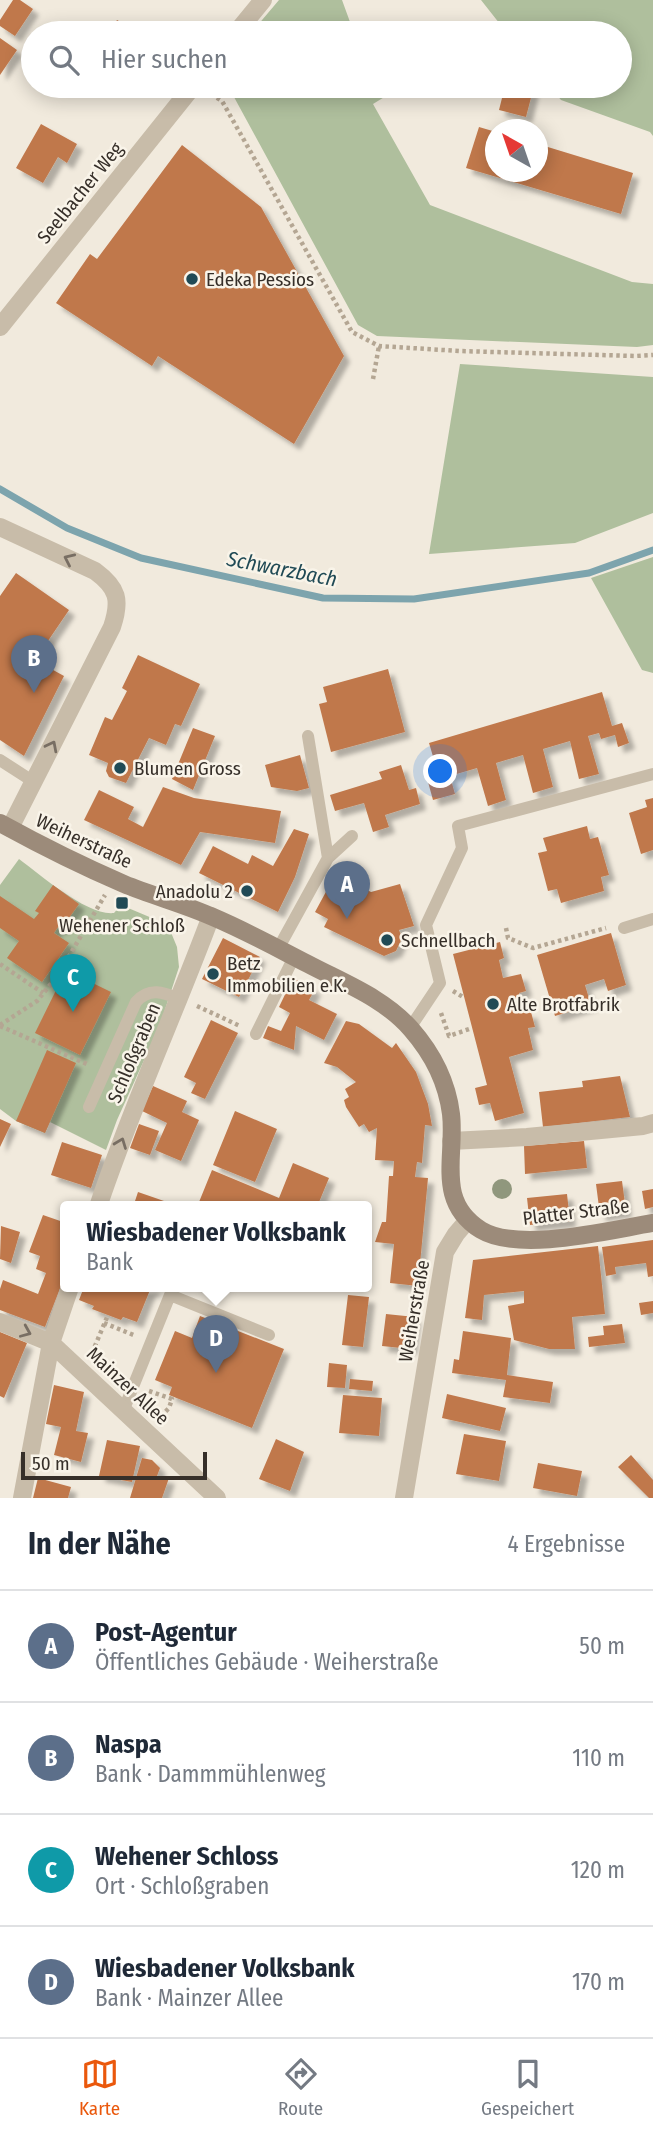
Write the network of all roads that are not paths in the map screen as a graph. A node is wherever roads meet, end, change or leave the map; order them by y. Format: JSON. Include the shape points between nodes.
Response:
{"nodes":[{"id":1,"x":263,"y":0,"type":"edge"},
{"id":2,"x":246,"y":21,"type":"edge"},
{"id":3,"x":183,"y":98,"type":"edge"},
{"id":4,"x":0,"y":327,"type":"edge"},
{"id":5,"x":0,"y":527,"type":"edge"},
{"id":6,"x":308,"y":736,"type":"dead end"},
{"id":7,"x":0,"y":760,"type":"edge"},
{"id":8,"x":653,"y":774,"type":"edge"},
{"id":9,"x":34,"y":782,"type":"junction"},
{"id":10,"x":5,"y":826,"type":"edge"},
{"id":11,"x":352,"y":836,"type":"dead end"},
{"id":12,"x":328,"y":858,"type":"junction"},
{"id":13,"x":211,"y":916,"type":"junction"},
{"id":14,"x":653,"y":919,"type":"edge"},
{"id":15,"x":624,"y":928,"type":"road end"},
{"id":16,"x":286,"y":953,"type":"junction"},
{"id":17,"x":180,"y":999,"type":"junction"},
{"id":18,"x":410,"y":1028,"type":"junction"},
{"id":19,"x":256,"y":1034,"type":"dead end"},
{"id":20,"x":89,"y":1107,"type":"dead end"},
{"id":21,"x":653,"y":1123,"type":"edge"},
{"id":22,"x":452,"y":1141,"type":"junction"},
{"id":23,"x":100,"y":1201,"type":"edge"},
{"id":24,"x":468,"y":1220,"type":"junction"},
{"id":25,"x":653,"y":1223,"type":"edge"},
{"id":26,"x":68,"y":1292,"type":"edge"},
{"id":27,"x":0,"y":1322,"type":"edge"},
{"id":28,"x":269,"y":1335,"type":"dead end"},
{"id":29,"x":51,"y":1343,"type":"junction"},
{"id":30,"x":124,"y":1409,"type":"junction"},
{"id":31,"x":22,"y":1498,"type":"edge"},
{"id":32,"x":217,"y":1498,"type":"edge"},
{"id":33,"x":403,"y":1498,"type":"edge"}],
"edges":[{"from":1,"to":2,"type":"street"},
{"from":3,"to":4,"type":"street","name":"Seelbacher Weg"},
{"from":9,"to":5,"type":"street","one_way":true,"via":[[112,627],[118,610],[116,593],[95,571]]},
{"from":6,"to":12,"type":"lane"},
{"from":7,"to":9,"type":"lane"},
{"from":8,"to":18,"type":"lane","via":[[458,826],[462,848],[426,925],[440,983]]},
{"from":9,"to":10,"type":"street"},
{"from":10,"to":13,"type":"main road","name":"Weiherstraße","via":[[114,879]]},
{"from":11,"to":12,"type":"lane"},
{"from":12,"to":16,"type":"lane"},
{"from":13,"to":16,"type":"main road","name":"Weiherstraße"},
{"from":13,"to":17,"type":"street","name":"Schloßgraben"},
{"from":14,"to":15,"type":"lane"},
{"from":16,"to":18,"type":"main road","name":"Weiherstraße","via":[[370,995]]},
{"from":16,"to":19,"type":"lane"},
{"from":17,"to":20,"type":"lane","via":[[151,991],[136,1002]]},
{"from":23,"to":17,"type":"street","name":"Schloßgraben","one_way":true},
{"from":18,"to":22,"type":"main road","name":"Weiherstraße","via":[[438,1069],[447,1093]]},
{"from":21,"to":22,"type":"street"},
{"from":22,"to":24,"type":"main road","name":"Weiherstraße","via":[[450,1183]]},
{"from":24,"to":25,"type":"main road","name":"Platter Straße","via":[[491,1235],[516,1241]]},
{"from":24,"to":33,"type":"street","name":"Weiherstraße","via":[[445,1252]]},
{"from":26,"to":29,"type":"street"},
{"from":27,"to":29,"type":"street","name":"Mainzer Allee","one_way":true},
{"from":28,"to":30,"type":"lane","via":[[170,1295]]},
{"from":29,"to":30,"type":"street","name":"Mainzer Allee"},
{"from":29,"to":31,"type":"street"},
{"from":30,"to":32,"type":"street","name":"Mainzer Allee"}]}
